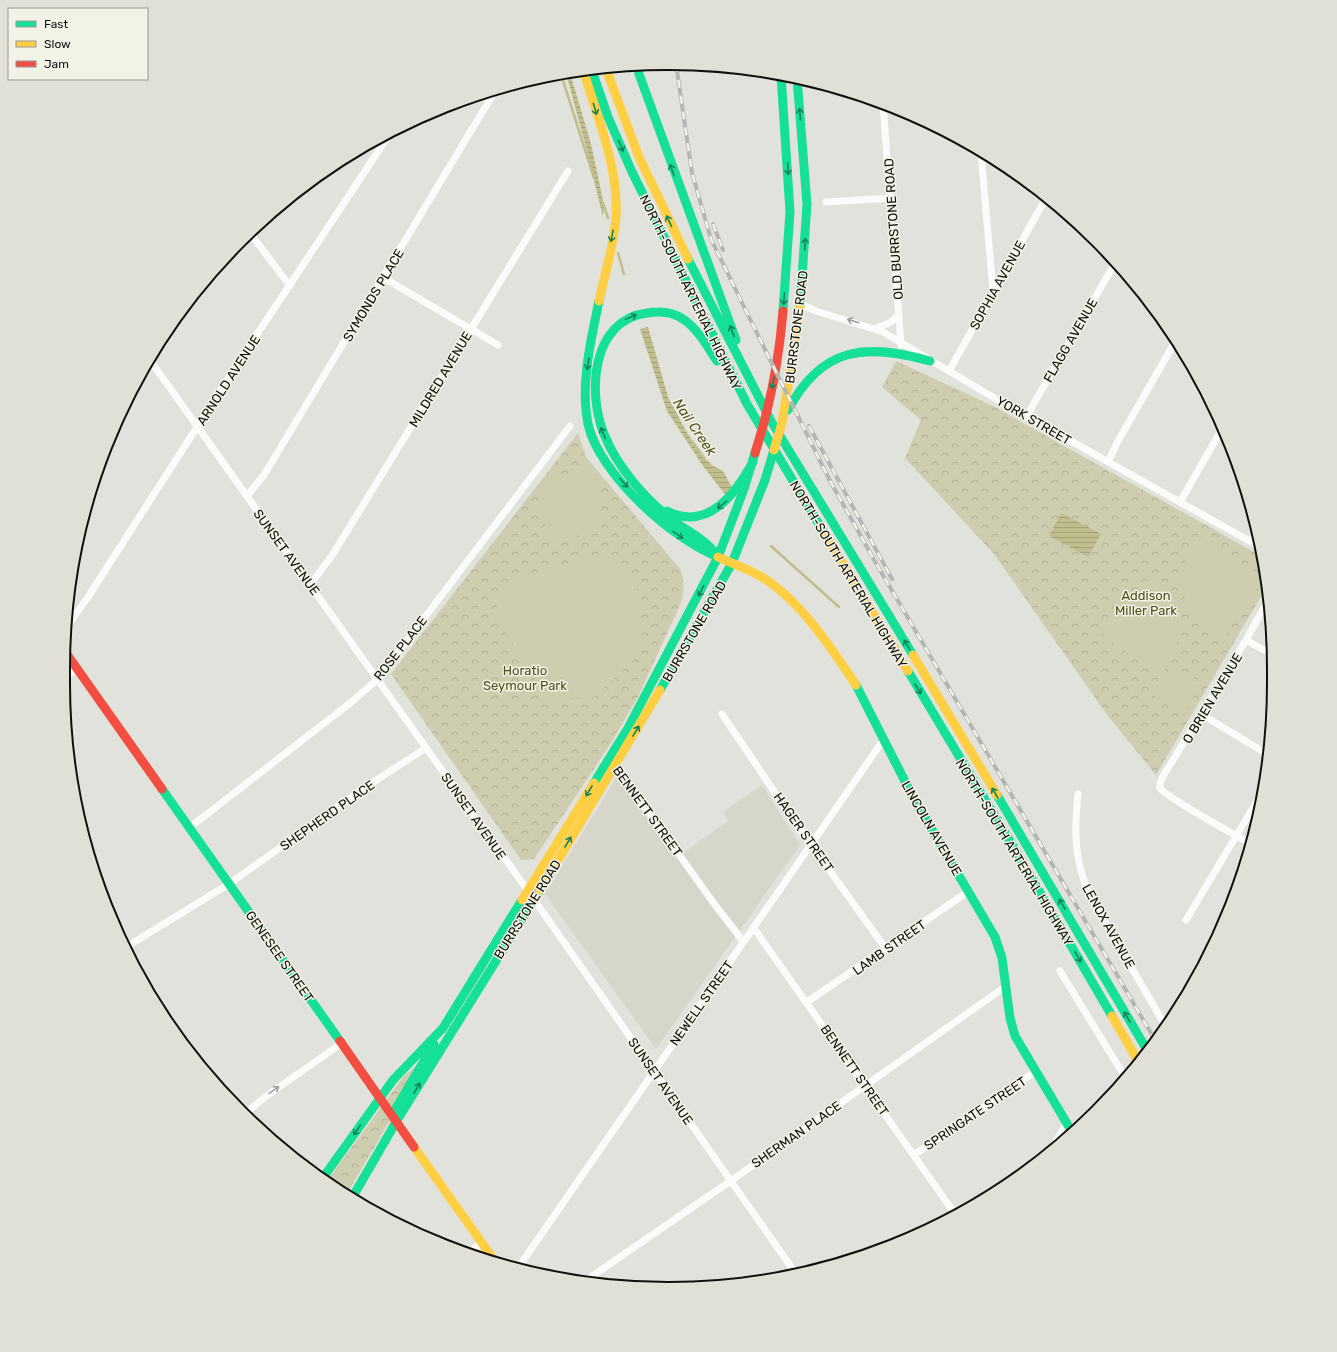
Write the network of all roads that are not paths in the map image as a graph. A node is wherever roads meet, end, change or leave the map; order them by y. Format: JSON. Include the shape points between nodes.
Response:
{"nodes":[{"id":1,"x":639,"y":71,"type":"edge"},
{"id":2,"x":608,"y":73,"type":"edge"},
{"id":3,"x":593,"y":75,"type":"edge"},
{"id":4,"x":585,"y":76,"type":"edge"},
{"id":5,"x":781,"y":81,"type":"edge"},
{"id":6,"x":798,"y":85,"type":"edge"},
{"id":7,"x":491,"y":97,"type":"edge"},
{"id":8,"x":884,"y":111,"type":"edge"},
{"id":9,"x":384,"y":142,"type":"edge"},
{"id":10,"x":983,"y":159,"type":"edge"},
{"id":11,"x":568,"y":171,"type":"dead end"},
{"id":12,"x":891,"y":198,"type":"junction"},
{"id":13,"x":826,"y":202,"type":"dead end"},
{"id":14,"x":1043,"y":203,"type":"edge"},
{"id":15,"x":253,"y":237,"type":"edge"},
{"id":16,"x":1112,"y":268,"type":"edge"},
{"id":17,"x":384,"y":278,"type":"junction"},
{"id":18,"x":290,"y":286,"type":"junction"},
{"id":19,"x":994,"y":291,"type":"junction"},
{"id":20,"x":801,"y":304,"type":"junction"},
{"id":21,"x":899,"y":315,"type":"junction"},
{"id":22,"x":874,"y":328,"type":"junction"},
{"id":23,"x":470,"y":329,"type":"junction"},
{"id":24,"x":901,"y":342,"type":"junction"},
{"id":25,"x":498,"y":345,"type":"dead end"},
{"id":26,"x":1172,"y":346,"type":"edge"},
{"id":27,"x":902,"y":353,"type":"junction"},
{"id":28,"x":930,"y":361,"type":"junction"},
{"id":29,"x":153,"y":364,"type":"edge"},
{"id":30,"x":949,"y":371,"type":"junction"},
{"id":31,"x":747,"y":404,"type":"junction"},
{"id":32,"x":763,"y":406,"type":"junction"},
{"id":33,"x":1026,"y":417,"type":"junction"},
{"id":34,"x":782,"y":423,"type":"junction"},
{"id":35,"x":570,"y":426,"type":"dead end"},
{"id":36,"x":198,"y":427,"type":"junction"},
{"id":37,"x":1219,"y":434,"type":"edge"},
{"id":38,"x":753,"y":462,"type":"junction"},
{"id":39,"x":1108,"y":462,"type":"junction"},
{"id":40,"x":247,"y":496,"type":"junction"},
{"id":41,"x":1180,"y":502,"type":"junction"},
{"id":42,"x":660,"y":508,"type":"junction"},
{"id":43,"x":1251,"y":542,"type":"edge"},
{"id":44,"x":718,"y":557,"type":"junction"},
{"id":45,"x":732,"y":562,"type":"junction"},
{"id":46,"x":310,"y":585,"type":"junction"},
{"id":47,"x":1264,"y":608,"type":"edge"},
{"id":48,"x":72,"y":619,"type":"edge"},
{"id":49,"x":1246,"y":640,"type":"junction"},
{"id":50,"x":1267,"y":651,"type":"edge"},
{"id":51,"x":70,"y":659,"type":"edge"},
{"id":52,"x":77,"y":669,"type":"junction"},
{"id":53,"x":70,"y":673,"type":"edge"},
{"id":54,"x":378,"y":679,"type":"junction"},
{"id":55,"x":722,"y":714,"type":"dead end"},
{"id":56,"x":1201,"y":714,"type":"junction"},
{"id":57,"x":884,"y":739,"type":"junction"},
{"id":58,"x":426,"y":748,"type":"junction"},
{"id":59,"x":1263,"y":752,"type":"edge"},
{"id":60,"x":613,"y":761,"type":"junction"},
{"id":61,"x":1078,"y":794,"type":"dead end"},
{"id":62,"x":1254,"y":807,"type":"edge"},
{"id":63,"x":189,"y":828,"type":"junction"},
{"id":64,"x":1236,"y":836,"type":"junction"},
{"id":65,"x":1246,"y":841,"type":"edge"},
{"id":66,"x":811,"y":843,"type":"junction"},
{"id":67,"x":229,"y":884,"type":"junction"},
{"id":68,"x":969,"y":891,"type":"junction"},
{"id":69,"x":528,"y":892,"type":"junction"},
{"id":70,"x":534,"y":900,"type":"junction"},
{"id":71,"x":1186,"y":920,"type":"dead end"},
{"id":72,"x":753,"y":927,"type":"junction"},
{"id":73,"x":743,"y":941,"type":"junction"},
{"id":74,"x":130,"y":944,"type":"edge"},
{"id":75,"x":886,"y":949,"type":"junction"},
{"id":76,"x":1060,"y":970,"type":"dead end"},
{"id":77,"x":1006,"y":986,"type":"junction"},
{"id":78,"x":807,"y":1002,"type":"junction"},
{"id":79,"x":1162,"y":1021,"type":"edge"},
{"id":80,"x":443,"y":1028,"type":"junction"},
{"id":81,"x":342,"y":1043,"type":"junction"},
{"id":82,"x":1145,"y":1046,"type":"edge"},
{"id":83,"x":1136,"y":1057,"type":"edge"},
{"id":84,"x":654,"y":1071,"type":"junction"},
{"id":85,"x":1036,"y":1071,"type":"junction"},
{"id":86,"x":1122,"y":1073,"type":"edge"},
{"id":87,"x":866,"y":1085,"type":"junction"},
{"id":88,"x":380,"y":1098,"type":"junction"},
{"id":89,"x":249,"y":1111,"type":"edge"},
{"id":90,"x":394,"y":1118,"type":"junction"},
{"id":91,"x":1067,"y":1123,"type":"junction"},
{"id":92,"x":1069,"y":1127,"type":"edge"},
{"id":93,"x":1059,"y":1137,"type":"edge"},
{"id":94,"x":914,"y":1155,"type":"junction"},
{"id":95,"x":326,"y":1174,"type":"edge"},
{"id":96,"x":732,"y":1180,"type":"junction"},
{"id":97,"x":355,"y":1193,"type":"edge"},
{"id":98,"x":952,"y":1210,"type":"edge"},
{"id":99,"x":482,"y":1243,"type":"junction"},
{"id":100,"x":473,"y":1249,"type":"edge"},
{"id":101,"x":490,"y":1254,"type":"edge"},
{"id":102,"x":521,"y":1263,"type":"edge"},
{"id":103,"x":792,"y":1268,"type":"edge"},
{"id":104,"x":591,"y":1277,"type":"edge"}],
"edges":[{"from":32,"to":1,"type":"main road","one_way":true,"via":[[677,182]]},
{"from":32,"to":2,"type":"main road","name":"NORTH-SOUTH ARTERIAL HIGHWAY","one_way":true,"via":[[698,281],[639,158]]},
{"from":3,"to":31,"type":"main road","name":"NORTH-SOUTH ARTERIAL HIGHWAY","one_way":true,"via":[[632,172]]},
{"from":4,"to":44,"type":"main road","name":"LINCOLN AVENUE","one_way":true,"via":[[605,146],[616,214],[587,368],[585,404],[588,419],[595,444],[611,468],[648,510],[664,525],[702,551]]},
{"from":5,"to":38,"type":"main road","name":"BURRSTONE ROAD","one_way":true,"via":[[790,212],[780,345],[765,423]]},
{"from":20,"to":6,"type":"main road","name":"BURRSTONE ROAD","one_way":true,"via":[[807,204]]},
{"from":7,"to":17,"type":"street","name":"SYMONDS PLACE"},
{"from":8,"to":12,"type":"street","name":"OLD BURRSTONE ROAD"},
{"from":9,"to":18,"type":"street","name":"ARNOLD AVENUE"},
{"from":10,"to":19,"type":"street"},
{"from":11,"to":23,"type":"street","name":"MILDRED AVENUE"},
{"from":12,"to":13,"type":"street"},
{"from":12,"to":21,"type":"street","name":"OLD BURRSTONE ROAD"},
{"from":14,"to":19,"type":"street","name":"SOPHIA AVENUE"},
{"from":15,"to":18,"type":"street"},
{"from":16,"to":33,"type":"street","name":"FLAGG AVENUE"},
{"from":17,"to":23,"type":"street"},
{"from":17,"to":40,"type":"street","name":"SYMONDS PLACE","via":[[264,475]]},
{"from":18,"to":36,"type":"street","name":"ARNOLD AVENUE"},
{"from":19,"to":30,"type":"street","name":"SOPHIA AVENUE"},
{"from":22,"to":20,"type":"street","name":"YORK STREET","one_way":true},
{"from":20,"to":34,"type":"main road","name":"BURRSTONE ROAD"},
{"from":21,"to":22,"type":"street","via":[[892,322]]},
{"from":21,"to":24,"type":"street","name":"OLD BURRSTONE ROAD"},
{"from":22,"to":24,"type":"street","name":"YORK STREET"},
{"from":23,"to":25,"type":"street"},
{"from":23,"to":46,"type":"street","name":"MILDRED AVENUE","via":[[333,554]]},
{"from":24,"to":27,"type":"street","name":"OLD BURRSTONE ROAD"},
{"from":24,"to":28,"type":"street","name":"YORK STREET"},
{"from":26,"to":39,"type":"street"},
{"from":27,"to":28,"type":"main road"},
{"from":27,"to":34,"type":"main road","via":[[865,351],[842,356],[814,374],[794,396]]},
{"from":28,"to":30,"type":"street","name":"YORK STREET"},
{"from":29,"to":36,"type":"street","name":"SUNSET AVENUE"},
{"from":30,"to":33,"type":"street","name":"YORK STREET"},
{"from":42,"to":31,"type":"main road","one_way":true,"via":[[613,454],[598,420],[595,380],[604,345],[611,332],[626,318],[640,313],[673,314],[693,328]]},
{"from":31,"to":83,"type":"main road","name":"NORTH-SOUTH ARTERIAL HIGHWAY","one_way":true},
{"from":82,"to":32,"type":"main road","name":"NORTH-SOUTH ARTERIAL HIGHWAY","one_way":true},
{"from":33,"to":39,"type":"street","name":"YORK STREET"},
{"from":34,"to":45,"type":"main road","name":"BURRSTONE ROAD","via":[[765,480]]},
{"from":35,"to":54,"type":"street","name":"ROSE PLACE"},
{"from":36,"to":40,"type":"street","name":"SUNSET AVENUE"},
{"from":36,"to":48,"type":"street","name":"ARNOLD AVENUE"},
{"from":37,"to":41,"type":"street"},
{"from":38,"to":42,"type":"main road","one_way":true,"via":[[741,485],[713,512],[697,516],[678,516]]},
{"from":38,"to":44,"type":"main road","name":"BURRSTONE ROAD"},
{"from":39,"to":41,"type":"street","name":"YORK STREET"},
{"from":40,"to":46,"type":"street","name":"SUNSET AVENUE"},
{"from":41,"to":43,"type":"street","name":"YORK STREET"},
{"from":42,"to":44,"type":"main road","via":[[707,543]]},
{"from":44,"to":45,"type":"main road","name":"LINCOLN AVENUE"},
{"from":44,"to":60,"type":"main road","name":"BURRSTONE ROAD","one_way":true},
{"from":45,"to":57,"type":"main road","name":"LINCOLN AVENUE","via":[[765,579],[787,597],[823,636],[858,688]]},
{"from":60,"to":45,"type":"main road","name":"BURRSTONE ROAD","one_way":true,"via":[[683,652]]},
{"from":46,"to":54,"type":"street","name":"SUNSET AVENUE"},
{"from":47,"to":49,"type":"street","name":"O BRIEN AVENUE"},
{"from":49,"to":50,"type":"street"},
{"from":49,"to":56,"type":"street","name":"O BRIEN AVENUE"},
{"from":51,"to":52,"type":"main road","name":"GENESEE STREET"},
{"from":52,"to":53,"type":"street"},
{"from":52,"to":63,"type":"main road","name":"GENESEE STREET"},
{"from":54,"to":58,"type":"street","name":"SUNSET AVENUE"},
{"from":54,"to":63,"type":"street","name":"ROSE PLACE"},
{"from":55,"to":66,"type":"street","name":"HAGER STREET"},
{"from":56,"to":59,"type":"street"},
{"from":56,"to":64,"type":"street","name":"O BRIEN AVENUE","via":[[1170,765],[1160,788]]},
{"from":57,"to":66,"type":"street","name":"NEWELL STREET"},
{"from":57,"to":68,"type":"main road","name":"LINCOLN AVENUE","via":[[915,801]]},
{"from":58,"to":67,"type":"street","name":"SHEPHERD PLACE","via":[[364,788]]},
{"from":58,"to":69,"type":"street","name":"SUNSET AVENUE"},
{"from":60,"to":69,"type":"main road","name":"BURRSTONE ROAD","one_way":true},
{"from":70,"to":60,"type":"main road","name":"BURRSTONE ROAD","one_way":true},
{"from":60,"to":73,"type":"street","name":"BENNETT STREET","via":[[715,906]]},
{"from":61,"to":79,"type":"street","name":"LENOX AVENUE","via":[[1075,825],[1077,857],[1082,878]]},
{"from":62,"to":64,"type":"street"},
{"from":63,"to":67,"type":"main road","name":"GENESEE STREET"},
{"from":64,"to":65,"type":"street"},
{"from":64,"to":71,"type":"street"},
{"from":66,"to":72,"type":"street","name":"NEWELL STREET"},
{"from":66,"to":75,"type":"street","name":"HAGER STREET"},
{"from":67,"to":74,"type":"street","name":"SHEPHERD PLACE"},
{"from":67,"to":81,"type":"main road","name":"GENESEE STREET"},
{"from":68,"to":75,"type":"street","name":"LAMB STREET"},
{"from":68,"to":77,"type":"main road","name":"LINCOLN AVENUE","via":[[995,937],[1003,960]]},
{"from":69,"to":70,"type":"street","name":"SUNSET AVENUE"},
{"from":69,"to":80,"type":"main road","name":"BURRSTONE ROAD"},
{"from":70,"to":84,"type":"street","name":"SUNSET AVENUE"},
{"from":90,"to":70,"type":"main road","name":"BURRSTONE ROAD","one_way":true},
{"from":72,"to":73,"type":"street","name":"NEWELL STREET"},
{"from":72,"to":78,"type":"street","name":"BENNETT STREET"},
{"from":73,"to":84,"type":"street","name":"NEWELL STREET"},
{"from":75,"to":78,"type":"street","name":"LAMB STREET"},
{"from":76,"to":86,"type":"street"},
{"from":77,"to":85,"type":"main road","name":"LINCOLN AVENUE","via":[[1015,1036]]},
{"from":77,"to":87,"type":"street","name":"SHERMAN PLACE"},
{"from":78,"to":87,"type":"street","name":"BENNETT STREET"},
{"from":80,"to":88,"type":"main road","name":"BURRSTONE ROAD","via":[[434,1040],[410,1060]]},
{"from":80,"to":90,"type":"main road"},
{"from":81,"to":88,"type":"main road","name":"GENESEE STREET"},
{"from":89,"to":81,"type":"street","one_way":true},
{"from":84,"to":96,"type":"street","name":"SUNSET AVENUE"},
{"from":84,"to":102,"type":"street","name":"NEWELL STREET"},
{"from":85,"to":91,"type":"main road","name":"LINCOLN AVENUE"},
{"from":85,"to":94,"type":"street","name":"SPRINGATE STREET"},
{"from":87,"to":94,"type":"street","name":"BENNETT STREET"},
{"from":87,"to":96,"type":"street","name":"SHERMAN PLACE"},
{"from":88,"to":90,"type":"main road","name":"GENESEE STREET"},
{"from":88,"to":95,"type":"main road","name":"BURRSTONE ROAD","one_way":true},
{"from":90,"to":97,"type":"main road"},
{"from":90,"to":99,"type":"main road","name":"GENESEE STREET"},
{"from":91,"to":92,"type":"main road","name":"LINCOLN AVENUE"},
{"from":91,"to":93,"type":"street"},
{"from":94,"to":98,"type":"street","name":"BENNETT STREET"},
{"from":96,"to":103,"type":"street","name":"SUNSET AVENUE"},
{"from":96,"to":104,"type":"street","name":"SHERMAN PLACE"},
{"from":99,"to":100,"type":"street"},
{"from":99,"to":101,"type":"main road","name":"GENESEE STREET"}]}
